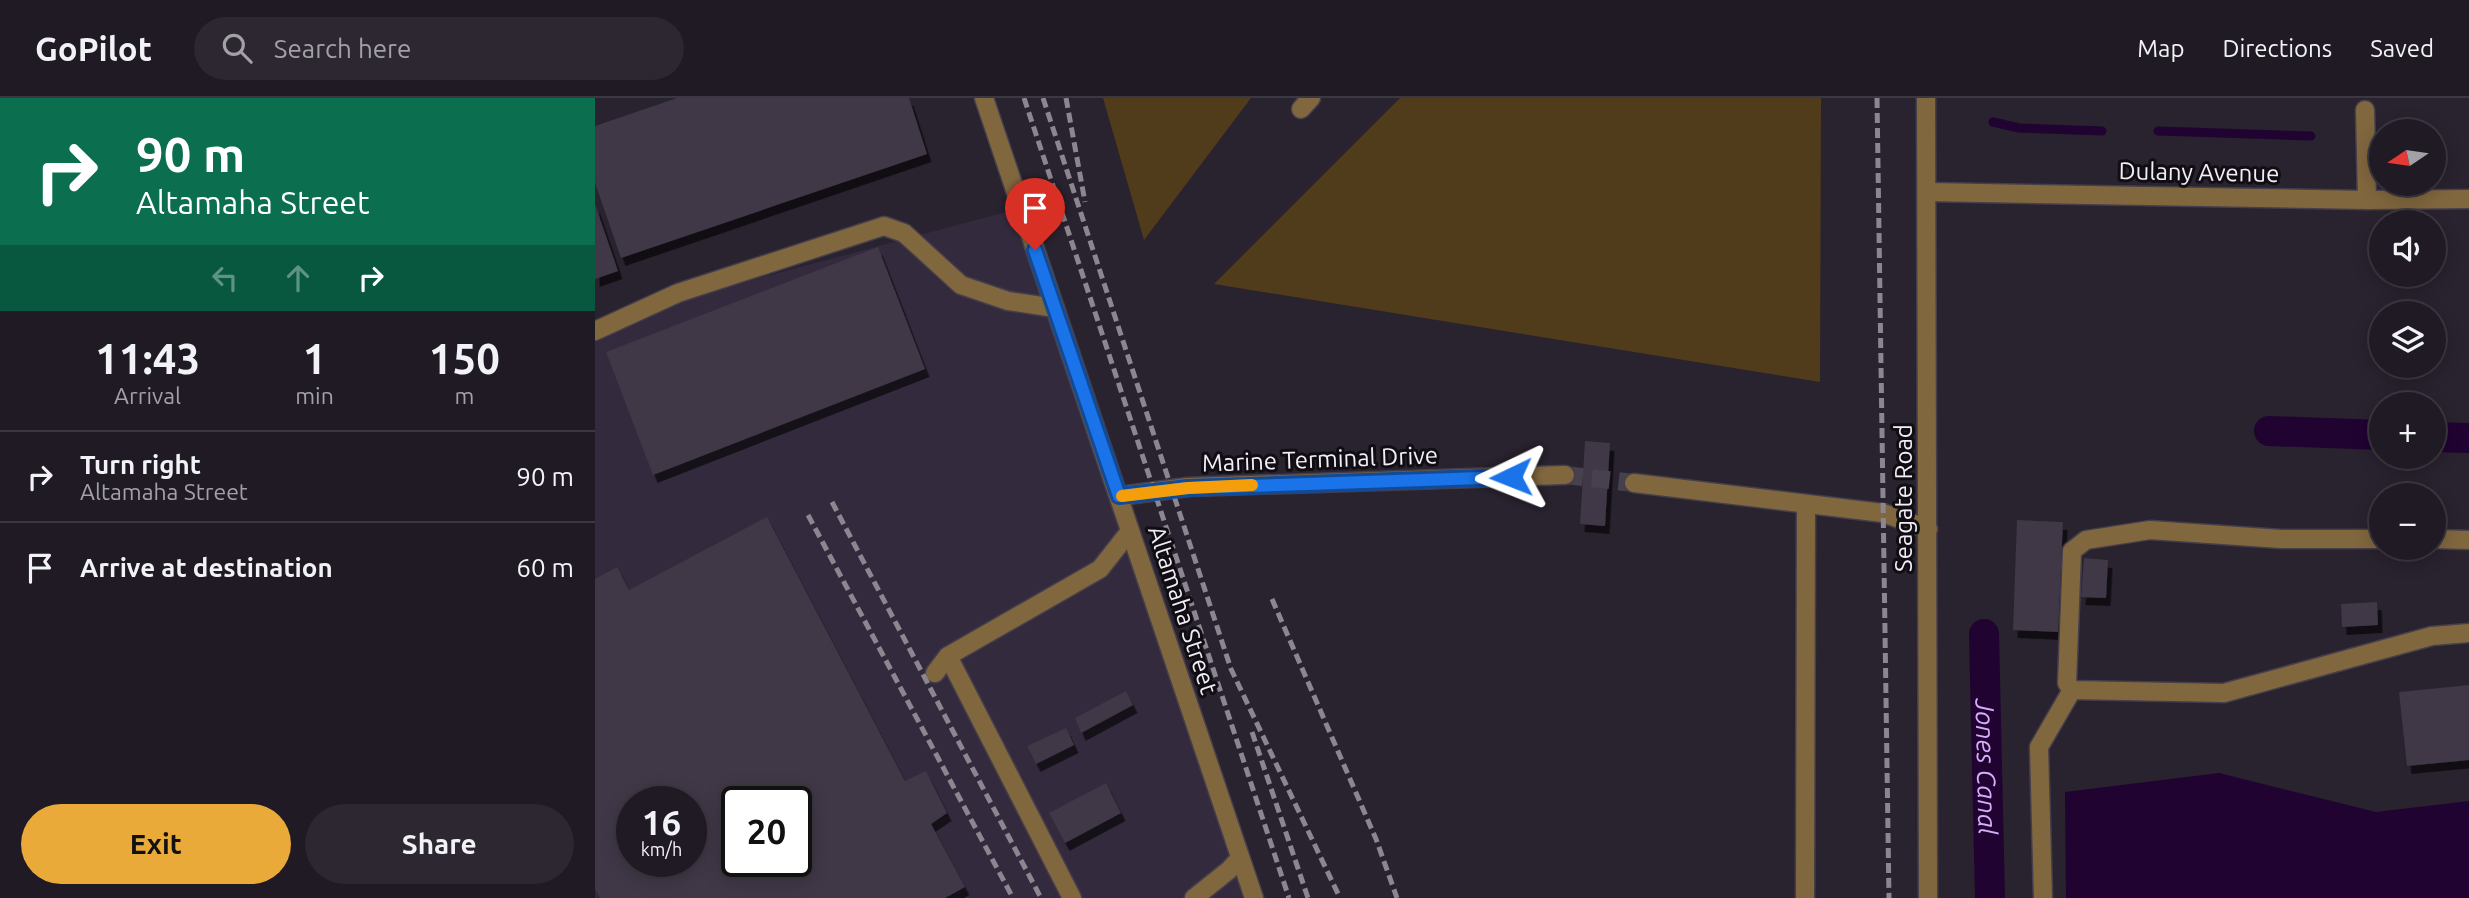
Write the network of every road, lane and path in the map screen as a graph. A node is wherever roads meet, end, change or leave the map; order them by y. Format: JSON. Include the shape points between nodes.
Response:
{"nodes":[{"id":1,"x":984,"y":98,"type":"edge"},
{"id":2,"x":1926,"y":98,"type":"edge"},
{"id":3,"x":2365,"y":110,"type":"dead end"},
{"id":4,"x":1928,"y":192,"type":"junction"},
{"id":5,"x":2469,"y":199,"type":"edge"},
{"id":6,"x":2367,"y":200,"type":"junction"},
{"id":7,"x":1055,"y":308,"type":"junction"},
{"id":8,"x":595,"y":331,"type":"edge"},
{"id":9,"x":1565,"y":475,"type":"tunnel mouth"},
{"id":10,"x":1634,"y":483,"type":"tunnel mouth"},
{"id":11,"x":1119,"y":496,"type":"junction"},
{"id":12,"x":1807,"y":504,"type":"junction"},
{"id":13,"x":1928,"y":529,"type":"junction"},
{"id":14,"x":1131,"y":531,"type":"junction"},
{"id":15,"x":2369,"y":538,"type":"edge"},
{"id":16,"x":2446,"y":539,"type":"edge"},
{"id":17,"x":2469,"y":540,"type":"edge"},
{"id":18,"x":2469,"y":633,"type":"edge"},
{"id":19,"x":948,"y":656,"type":"junction"},
{"id":20,"x":935,"y":673,"type":"dead end"},
{"id":21,"x":2072,"y":691,"type":"junction"},
{"id":22,"x":1240,"y":858,"type":"junction"},
{"id":23,"x":1072,"y":898,"type":"edge"},
{"id":24,"x":1194,"y":898,"type":"edge"},
{"id":25,"x":1254,"y":898,"type":"edge"},
{"id":26,"x":1805,"y":898,"type":"edge"},
{"id":27,"x":1928,"y":898,"type":"edge"},
{"id":28,"x":2043,"y":898,"type":"edge"}],
"edges":[{"from":1,"to":7,"type":"street","name":"Altamaha Street"},
{"from":2,"to":4,"type":"street","name":"Seagate Road"},
{"from":3,"to":6,"type":"street"},
{"from":4,"to":6,"type":"street","name":"Dulany Avenue"},
{"from":4,"to":13,"type":"street","name":"Seagate Road"},
{"from":5,"to":6,"type":"street","name":"Dulany Avenue"},
{"from":7,"to":8,"type":"street","via":[[1008,301],[961,285],[904,233],[884,226],[678,293]]},
{"from":7,"to":11,"type":"street","name":"Altamaha Street"},
{"from":9,"to":11,"type":"street","name":"Marine Terminal Drive","via":[[1188,488]]},
{"from":10,"to":12,"type":"street"},
{"from":11,"to":14,"type":"street","name":"Altamaha Street"},
{"from":12,"to":13,"type":"street","via":[[1883,513]]},
{"from":12,"to":26,"type":"street"},
{"from":13,"to":27,"type":"street","name":"Seagate Road"},
{"from":14,"to":19,"type":"street","via":[[1100,569]]},
{"from":14,"to":22,"type":"street","name":"Altamaha Street"},
{"from":15,"to":21,"type":"street","via":[[2281,539],[2150,530],[2086,540],[2071,551],[2067,683]]},
{"from":16,"to":17,"type":"street"},
{"from":18,"to":21,"type":"street","via":[[2432,636],[2224,693]]},
{"from":19,"to":20,"type":"street"},
{"from":19,"to":23,"type":"street"},
{"from":21,"to":28,"type":"street","via":[[2039,747]]},
{"from":22,"to":24,"type":"street"},
{"from":22,"to":25,"type":"street","name":"Altamaha Street"}]}
